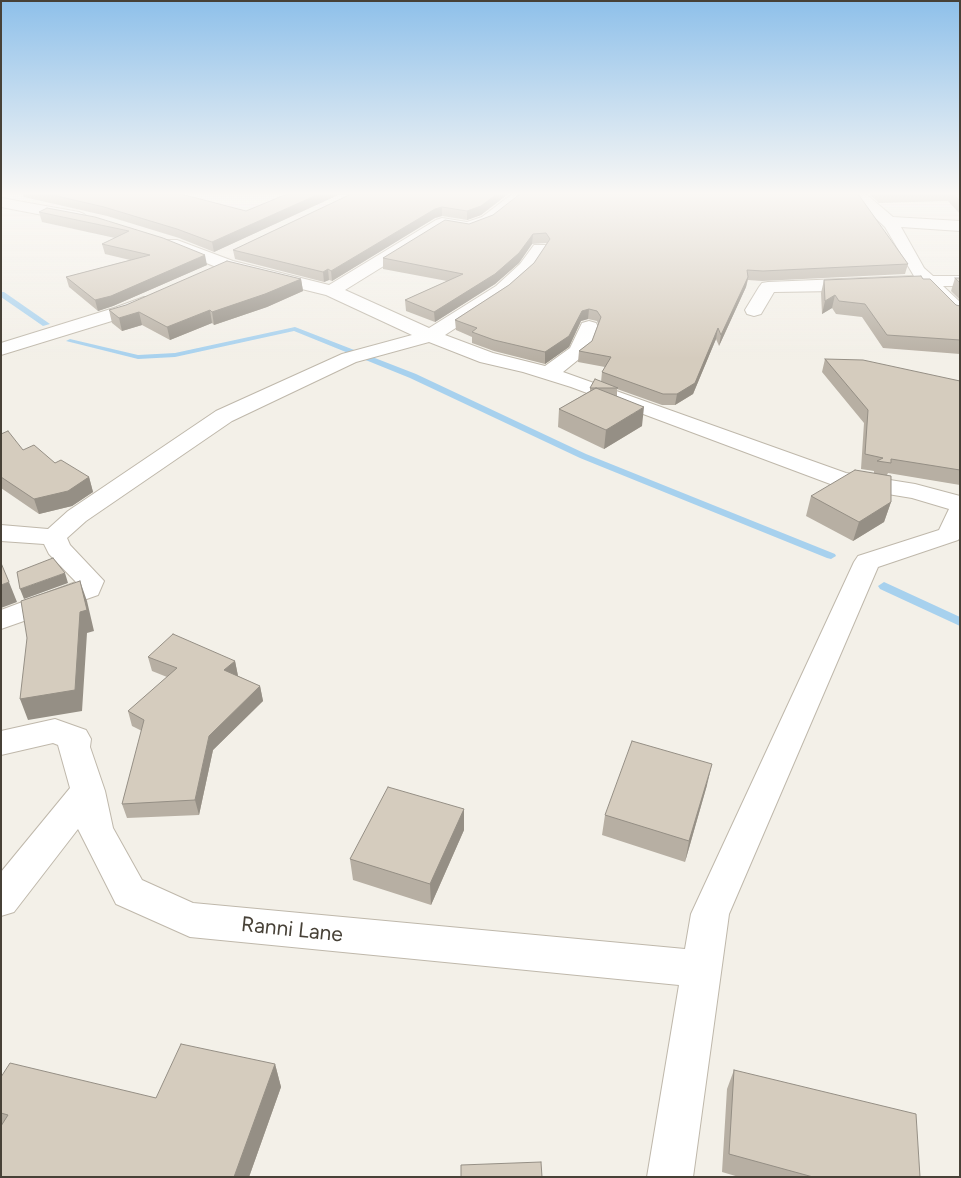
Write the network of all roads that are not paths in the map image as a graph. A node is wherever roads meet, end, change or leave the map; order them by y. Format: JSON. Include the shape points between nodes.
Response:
{"nodes":[{"id":1,"x":191,"y":249,"type":"edge"},
{"id":2,"x":400,"y":249,"type":"edge"},
{"id":3,"x":539,"y":249,"type":"edge"},
{"id":4,"x":906,"y":249,"type":"edge"},
{"id":5,"x":225,"y":259,"type":"junction"},
{"id":6,"x":200,"y":277,"type":"edge"},
{"id":7,"x":927,"y":280,"type":"junction"},
{"id":8,"x":960,"y":281,"type":"edge"},
{"id":9,"x":332,"y":291,"type":"junction"},
{"id":10,"x":156,"y":296,"type":"edge"},
{"id":11,"x":754,"y":310,"type":"dead end"},
{"id":12,"x":960,"y":313,"type":"edge"},
{"id":13,"x":589,"y":327,"type":"dead end"},
{"id":14,"x":430,"y":336,"type":"junction"},
{"id":15,"x":1,"y":349,"type":"edge"},
{"id":16,"x":547,"y":374,"type":"junction"},
{"id":17,"x":960,"y":504,"type":"edge"},
{"id":18,"x":960,"y":511,"type":"edge"},
{"id":19,"x":1,"y":533,"type":"edge"},
{"id":20,"x":54,"y":537,"type":"junction"},
{"id":21,"x":1,"y":620,"type":"edge"},
{"id":22,"x":1,"y":743,"type":"edge"},
{"id":23,"x":88,"y":791,"type":"junction"},
{"id":24,"x":1,"y":900,"type":"edge"},
{"id":25,"x":701,"y":969,"type":"junction"},
{"id":26,"x":670,"y":1177,"type":"edge"}],
"edges":[{"from":1,"to":5,"type":"street"},
{"from":2,"to":9,"type":"street"},
{"from":3,"to":14,"type":"street","via":[[526,268],[502,290]]},
{"from":4,"to":7,"type":"street","via":[[916,270]]},
{"from":5,"to":6,"type":"street"},
{"from":5,"to":9,"type":"street"},
{"from":7,"to":8,"type":"street"},
{"from":7,"to":11,"type":"street","via":[[768,287]]},
{"from":7,"to":12,"type":"street"},
{"from":9,"to":14,"type":"street"},
{"from":10,"to":15,"type":"street","via":[[121,312]]},
{"from":13,"to":16,"type":"street","via":[[579,351]]},
{"from":14,"to":16,"type":"street","via":[[487,358]]},
{"from":14,"to":20,"type":"street","via":[[349,358],[224,416],[77,516]]},
{"from":16,"to":17,"type":"street","via":[[841,480],[915,491]]},
{"from":18,"to":25,"type":"street","via":[[949,534],[867,562],[710,914]]},
{"from":19,"to":20,"type":"street"},
{"from":20,"to":21,"type":"street","via":[[58,548],[90,581],[88,589]]},
{"from":22,"to":23,"type":"street","name":"Ranni Lane","via":[[56,731],[67,734],[74,739]]},
{"from":23,"to":24,"type":"street"},
{"from":23,"to":25,"type":"street","name":"Ranni Lane","via":[[96,829],[129,892],[190,920]]},
{"from":25,"to":26,"type":"street"}]}
